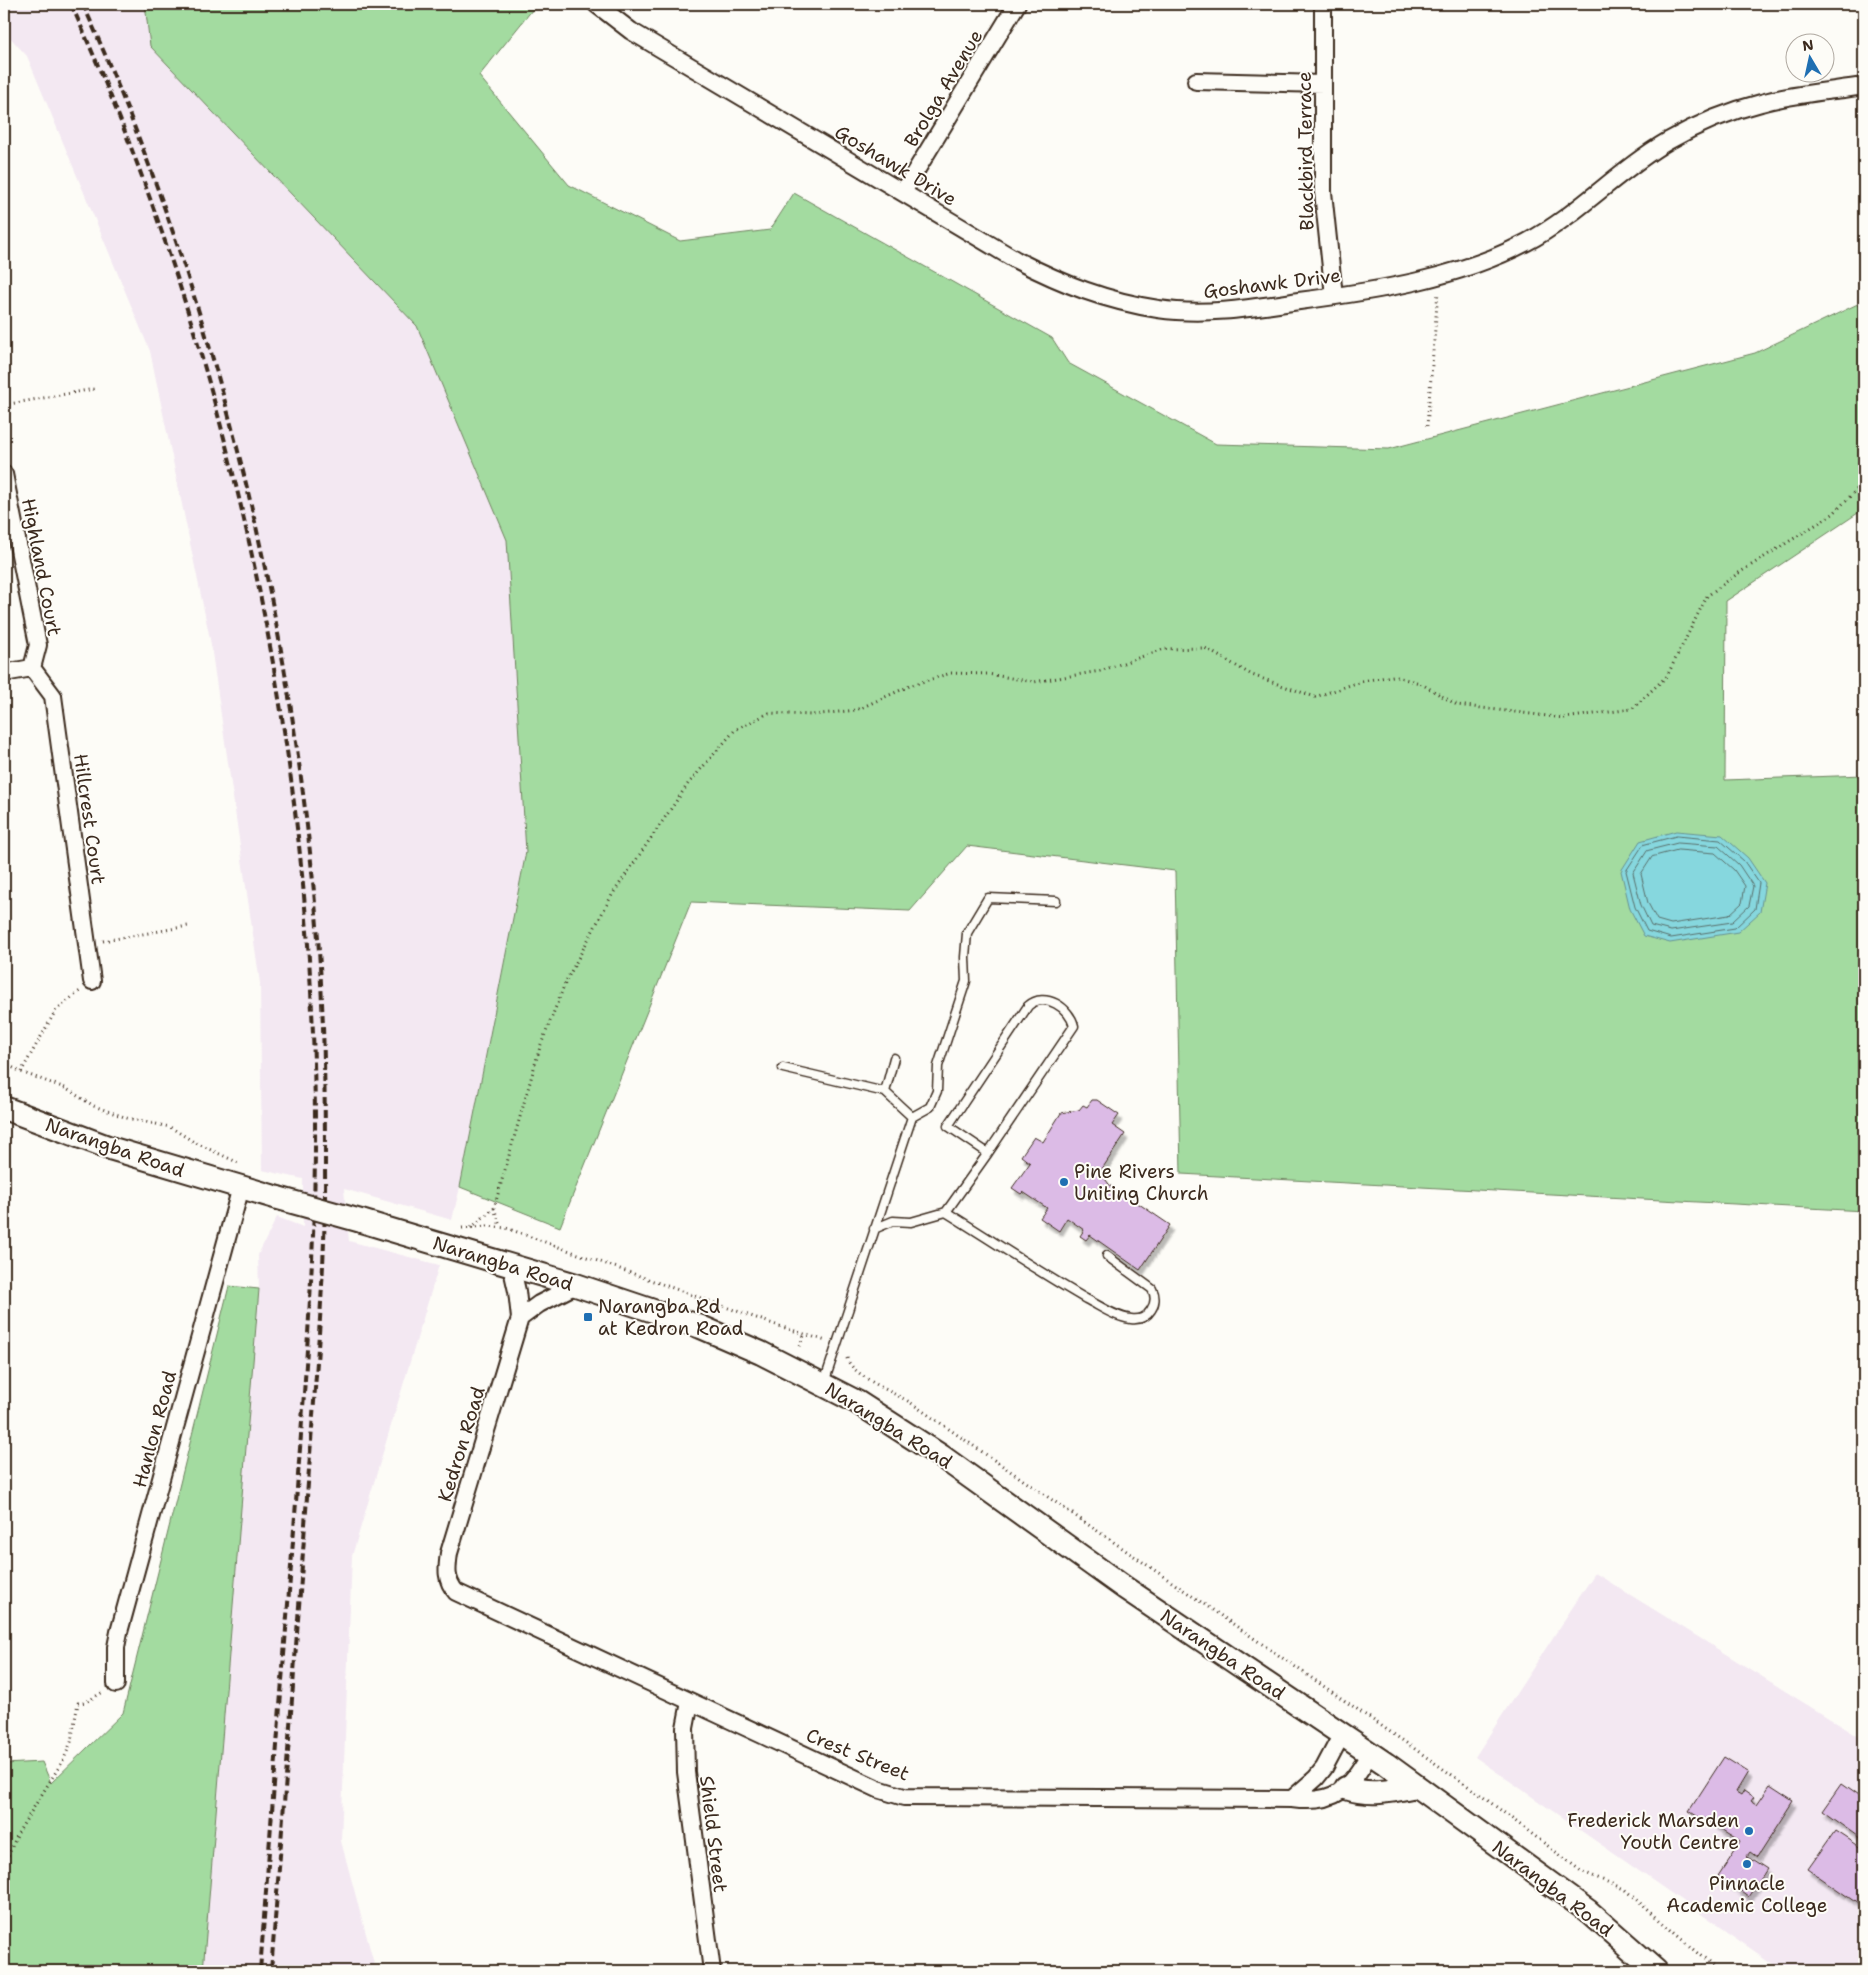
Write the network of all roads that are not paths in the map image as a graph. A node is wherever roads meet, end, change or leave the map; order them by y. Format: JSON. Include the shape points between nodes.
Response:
{"nodes":[{"id":1,"x":596,"y":4,"type":"edge"},
{"id":2,"x":1323,"y":4,"type":"edge"},
{"id":3,"x":1011,"y":6,"type":"edge"},
{"id":4,"x":1196,"y":81,"type":"dead end"},
{"id":5,"x":1322,"y":84,"type":"junction"},
{"id":6,"x":1864,"y":86,"type":"edge"},
{"id":7,"x":903,"y":192,"type":"junction"},
{"id":8,"x":1334,"y":296,"type":"junction"},
{"id":9,"x":4,"y":474,"type":"edge"},
{"id":10,"x":32,"y":668,"type":"junction"},
{"id":11,"x":4,"y":673,"type":"edge"},
{"id":12,"x":1056,"y":901,"type":"dead end"},
{"id":13,"x":92,"y":981,"type":"road end"},
{"id":14,"x":894,"y":1058,"type":"dead end"},
{"id":15,"x":783,"y":1068,"type":"dead end"},
{"id":16,"x":885,"y":1092,"type":"junction"},
{"id":17,"x":4,"y":1108,"type":"edge"},
{"id":18,"x":912,"y":1118,"type":"junction"},
{"id":19,"x":988,"y":1153,"type":"junction"},
{"id":20,"x":244,"y":1178,"type":"junction"},
{"id":21,"x":946,"y":1212,"type":"junction"},
{"id":22,"x":874,"y":1229,"type":"junction"},
{"id":23,"x":1107,"y":1256,"type":"dead end"},
{"id":24,"x":511,"y":1265,"type":"junction"},
{"id":25,"x":576,"y":1285,"type":"junction"},
{"id":26,"x":520,"y":1318,"type":"junction"},
{"id":27,"x":824,"y":1385,"type":"junction"},
{"id":28,"x":448,"y":1582,"type":"joint"},
{"id":29,"x":116,"y":1684,"type":"road end"},
{"id":30,"x":690,"y":1702,"type":"junction"},
{"id":31,"x":1342,"y":1734,"type":"junction"},
{"id":32,"x":1370,"y":1753,"type":"junction"},
{"id":33,"x":1416,"y":1786,"type":"junction"},
{"id":34,"x":1346,"y":1788,"type":"junction"},
{"id":35,"x":1292,"y":1799,"type":"junction"},
{"id":36,"x":712,"y":1971,"type":"edge"},
{"id":37,"x":1656,"y":1971,"type":"edge"}],
"edges":[{"from":1,"to":7,"type":"street","name":"Goshawk Drive","via":[[631,31]]},
{"from":2,"to":5,"type":"street","name":"Blackbird Terrace"},
{"from":3,"to":7,"type":"street","name":"Brolga Avenue"},
{"from":4,"to":5,"type":"street"},
{"from":5,"to":8,"type":"street","name":"Blackbird Terrace","via":[[1323,192]]},
{"from":6,"to":8,"type":"street","name":"Goshawk Drive","via":[[1761,103],[1707,122],[1668,141],[1528,242],[1480,263],[1438,276]]},
{"from":7,"to":8,"type":"street","name":"Goshawk Drive","via":[[1045,275],[1093,295],[1128,304],[1200,312]]},
{"from":9,"to":10,"type":"street","name":"Highland Court","via":[[38,645]]},
{"from":10,"to":11,"type":"street"},
{"from":10,"to":13,"type":"street","name":"Hillcrest Court","via":[[53,696]]},
{"from":12,"to":18,"type":"lane","via":[[988,898],[968,933],[966,981],[938,1066],[937,1091],[930,1107]]},
{"from":14,"to":16,"type":"lane"},
{"from":15,"to":16,"type":"lane"},
{"from":16,"to":18,"type":"lane"},
{"from":17,"to":20,"type":"main road","name":"Narangba Road","via":[[113,1148]]},
{"from":18,"to":22,"type":"lane"},
{"from":19,"to":19,"type":"lane","via":[[1074,1026],[1064,1008],[1052,1002],[1040,1001],[1028,1006],[948,1126]]},
{"from":19,"to":21,"type":"lane"},
{"from":20,"to":24,"type":"main road","name":"Narangba Road","bridge":true,"via":[[278,1198]]},
{"from":20,"to":29,"type":"street","name":"Hanlon Road","via":[[119,1632]]},
{"from":21,"to":22,"type":"lane","via":[[911,1222],[893,1221]]},
{"from":21,"to":23,"type":"lane","via":[[1070,1290],[1109,1311],[1142,1319],[1154,1304],[1155,1293]]},
{"from":22,"to":27,"type":"lane"},
{"from":24,"to":25,"type":"main road","name":"Narangba Road"},
{"from":24,"to":26,"type":"street","name":"Kedron Road"},
{"from":25,"to":26,"type":"street"},
{"from":25,"to":27,"type":"main road","name":"Narangba Road","via":[[730,1338]]},
{"from":26,"to":28,"type":"street","name":"Kedron Road","via":[[449,1553]]},
{"from":27,"to":31,"type":"main road","name":"Narangba Road","via":[[908,1433],[1125,1588]]},
{"from":28,"to":30,"type":"street","name":"Crest Street","via":[[456,1592],[466,1597]]},
{"from":30,"to":35,"type":"street","name":"Crest Street","via":[[878,1789],[904,1797]]},
{"from":30,"to":36,"type":"street","name":"Shield Street","via":[[685,1728],[686,1772]]},
{"from":31,"to":32,"type":"main road","name":"Narangba Road"},
{"from":31,"to":35,"type":"street","via":[[1324,1768]]},
{"from":32,"to":33,"type":"main road","name":"Narangba Road"},
{"from":32,"to":34,"type":"street"},
{"from":33,"to":34,"type":"main road","via":[[1384,1793],[1357,1792]]},
{"from":33,"to":37,"type":"main road","name":"Narangba Road","via":[[1588,1911]]},
{"from":34,"to":35,"type":"street","name":"Crest Street","via":[[1331,1796],[1307,1801]]}]}
